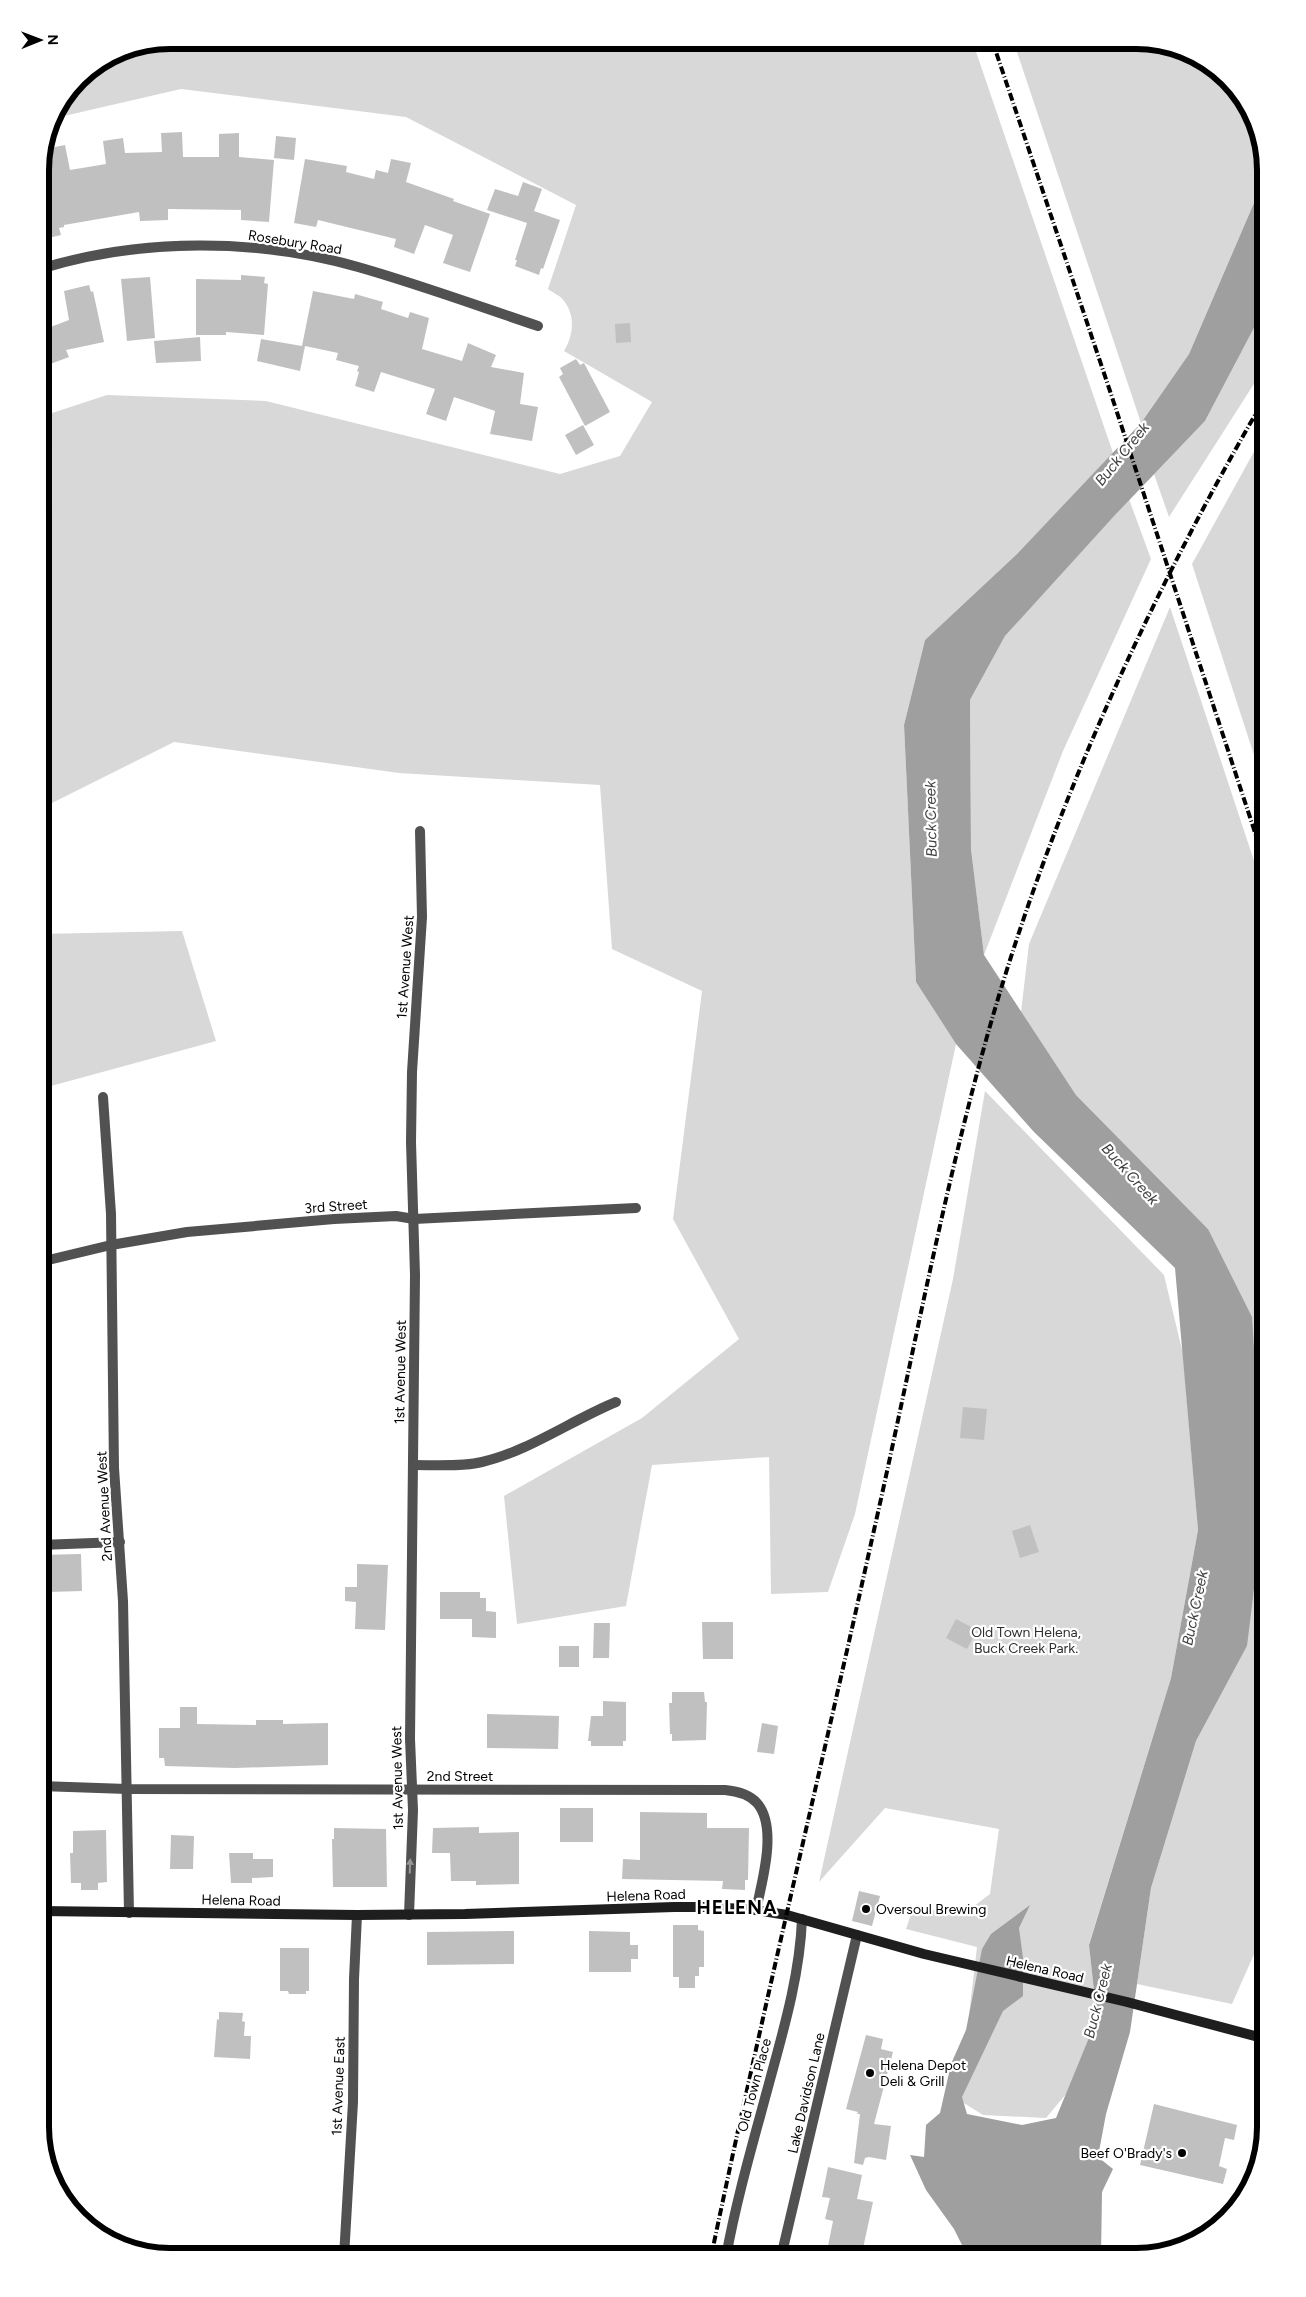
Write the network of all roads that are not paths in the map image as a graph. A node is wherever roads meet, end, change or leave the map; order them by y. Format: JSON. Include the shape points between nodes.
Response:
{"nodes":[{"id":1,"x":49,"y":267,"type":"edge"},
{"id":2,"x":538,"y":326,"type":"dead end"},
{"id":3,"x":420,"y":830,"type":"dead end"},
{"id":4,"x":103,"y":1097,"type":"dead end"},
{"id":5,"x":636,"y":1208,"type":"dead end"},
{"id":6,"x":414,"y":1219,"type":"junction"},
{"id":7,"x":111,"y":1245,"type":"junction"},
{"id":8,"x":49,"y":1260,"type":"edge"},
{"id":9,"x":616,"y":1402,"type":"dead end"},
{"id":10,"x":413,"y":1465,"type":"junction"},
{"id":11,"x":120,"y":1542,"type":"junction"},
{"id":12,"x":49,"y":1545,"type":"edge"},
{"id":13,"x":49,"y":1786,"type":"edge"},
{"id":14,"x":127,"y":1789,"type":"junction"},
{"id":15,"x":412,"y":1790,"type":"junction"},
{"id":16,"x":756,"y":1910,"type":"junction"},
{"id":17,"x":49,"y":1911,"type":"edge"},
{"id":18,"x":129,"y":1913,"type":"junction"},
{"id":19,"x":357,"y":1915,"type":"junction"},
{"id":20,"x":409,"y":1915,"type":"junction"},
{"id":21,"x":802,"y":1919,"type":"junction"},
{"id":22,"x":857,"y":1935,"type":"junction"},
{"id":23,"x":1257,"y":2037,"type":"edge"},
{"id":24,"x":345,"y":2248,"type":"edge"},
{"id":25,"x":728,"y":2248,"type":"edge"},
{"id":26,"x":783,"y":2248,"type":"edge"}],
"edges":[{"from":1,"to":2,"type":"street","name":"Rosebury Road","via":[[113,253],[159,248],[262,248],[357,266]]},
{"from":3,"to":6,"type":"street","name":"1st Avenue West","via":[[422,917],[411,1132]]},
{"from":4,"to":7,"type":"street","name":"2nd Avenue West"},
{"from":5,"to":6,"type":"street","name":"3rd Street"},
{"from":6,"to":7,"type":"street","name":"3rd Street","via":[[396,1216],[187,1232]]},
{"from":6,"to":10,"type":"street","name":"1st Avenue West"},
{"from":7,"to":8,"type":"street","name":"3rd Street"},
{"from":7,"to":11,"type":"street","name":"2nd Avenue West","via":[[114,1468]]},
{"from":9,"to":10,"type":"street","via":[[507,1455],[481,1462]]},
{"from":10,"to":15,"type":"street","name":"1st Avenue West"},
{"from":11,"to":12,"type":"street"},
{"from":11,"to":14,"type":"street","name":"2nd Avenue West"},
{"from":13,"to":14,"type":"street","name":"2nd Street"},
{"from":14,"to":15,"type":"street","name":"2nd Street"},
{"from":14,"to":18,"type":"street","name":"2nd Avenue West"},
{"from":15,"to":16,"type":"street","name":"2nd Street","via":[[725,1790],[747,1795],[762,1812],[767,1839]]},
{"from":20,"to":15,"type":"street","name":"1st Avenue West","one_way":true},
{"from":16,"to":20,"type":"main road","name":"Helena Road","via":[[674,1907]]},
{"from":16,"to":21,"type":"main road","name":"Helena Road"},
{"from":17,"to":18,"type":"main road","name":"Helena Road"},
{"from":18,"to":19,"type":"main road","name":"Helena Road"},
{"from":19,"to":20,"type":"main road","name":"Helena Road"},
{"from":19,"to":24,"type":"street","name":"1st Avenue East","via":[[353,2102]]},
{"from":21,"to":22,"type":"main road","name":"Helena Road"},
{"from":21,"to":25,"type":"street","name":"Old Town Place","via":[[792,1994],[742,2181]]},
{"from":22,"to":23,"type":"main road","name":"Helena Road"},
{"from":22,"to":26,"type":"street","name":"Lake Davidson Lane"}]}
